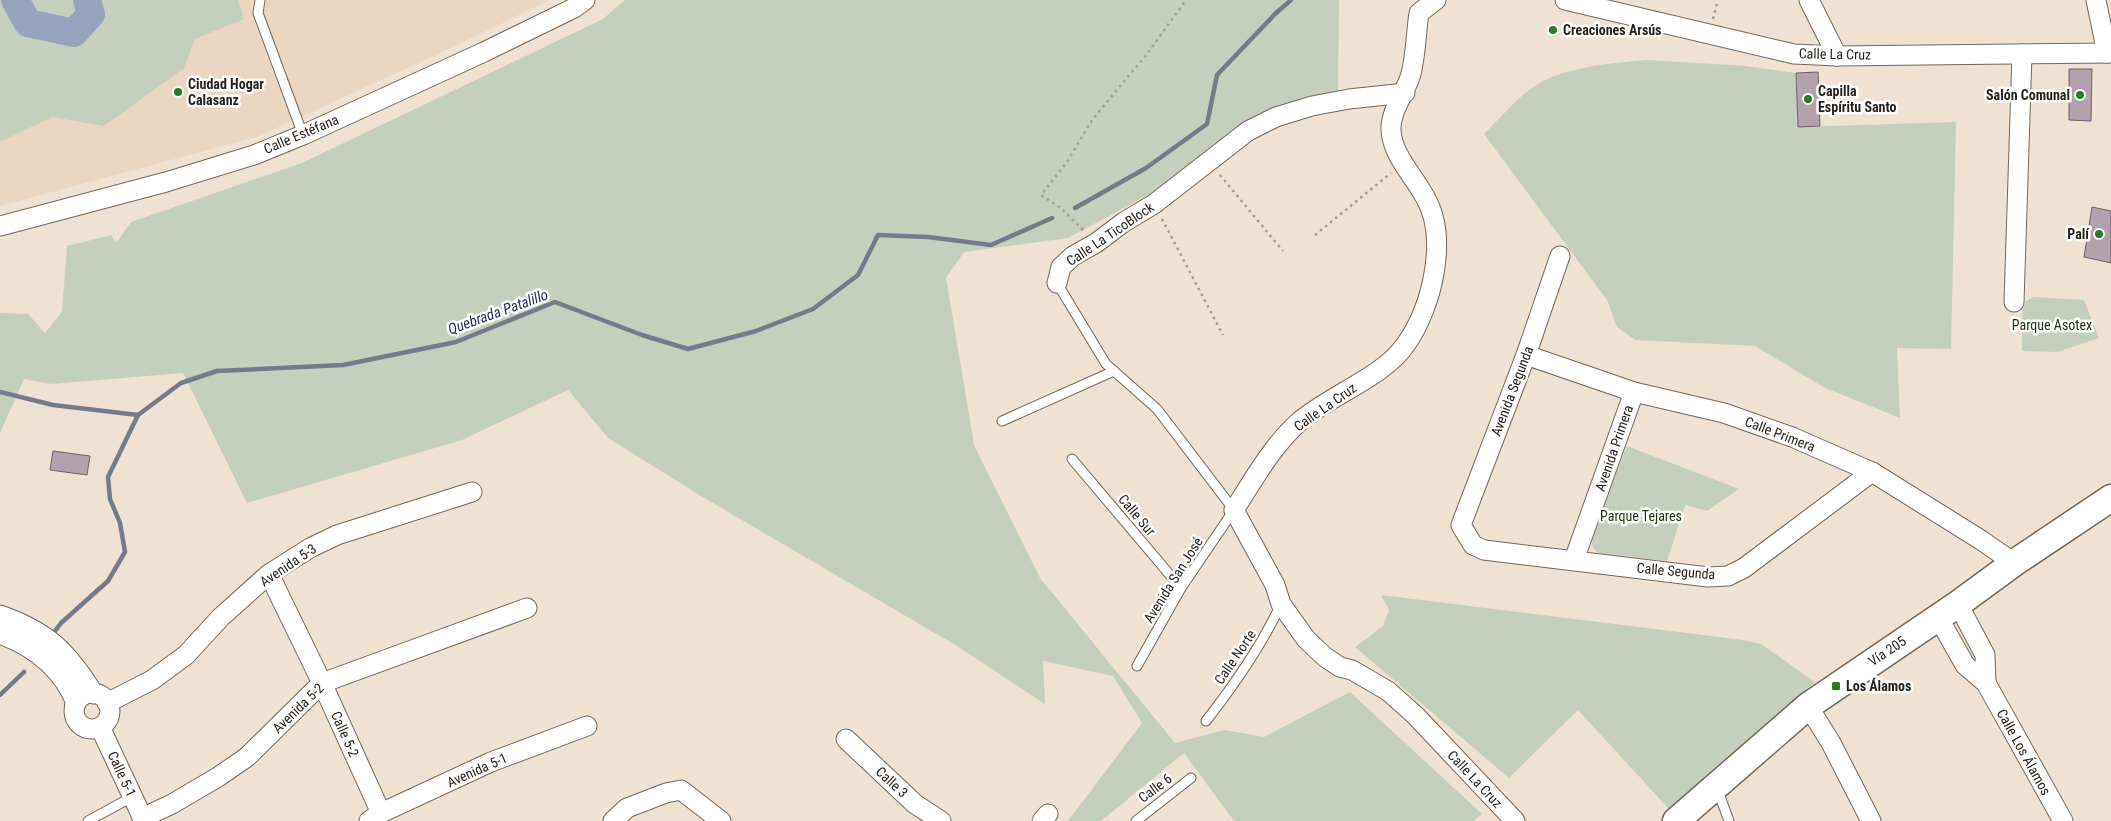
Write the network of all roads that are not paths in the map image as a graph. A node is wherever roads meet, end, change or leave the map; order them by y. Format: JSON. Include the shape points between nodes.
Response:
{"nodes":[{"id":1,"x":260,"y":0,"type":"edge"},
{"id":2,"x":585,"y":0,"type":"edge"},
{"id":3,"x":1436,"y":0,"type":"edge"},
{"id":4,"x":1565,"y":0,"type":"edge"},
{"id":5,"x":1809,"y":0,"type":"edge"},
{"id":6,"x":2096,"y":0,"type":"edge"},
{"id":7,"x":2109,"y":53,"type":"edge"},
{"id":8,"x":2022,"y":54,"type":"junction"},
{"id":9,"x":1837,"y":56,"type":"junction"},
{"id":10,"x":1405,"y":93,"type":"junction"},
{"id":11,"x":303,"y":135,"type":"junction"},
{"id":12,"x":0,"y":226,"type":"edge"},
{"id":13,"x":1560,"y":256,"type":"dead end"},
{"id":14,"x":1057,"y":283,"type":"joint"},
{"id":15,"x":2014,"y":302,"type":"dead end"},
{"id":16,"x":1526,"y":355,"type":"junction"},
{"id":17,"x":1114,"y":371,"type":"junction"},
{"id":18,"x":1634,"y":392,"type":"junction"},
{"id":19,"x":1002,"y":421,"type":"dead end"},
{"id":20,"x":1072,"y":459,"type":"dead end"},
{"id":21,"x":1872,"y":472,"type":"junction"},
{"id":22,"x":472,"y":492,"type":"dead end"},
{"id":23,"x":2111,"y":498,"type":"edge"},
{"id":24,"x":1234,"y":510,"type":"junction"},
{"id":25,"x":1461,"y":525,"type":"joint"},
{"id":26,"x":1574,"y":560,"type":"junction"},
{"id":27,"x":2014,"y":563,"type":"junction"},
{"id":28,"x":268,"y":574,"type":"junction"},
{"id":29,"x":1181,"y":588,"type":"junction"},
{"id":30,"x":1281,"y":604,"type":"junction"},
{"id":31,"x":527,"y":608,"type":"dead end"},
{"id":32,"x":1948,"y":611,"type":"junction"},
{"id":33,"x":0,"y":615,"type":"edge"},
{"id":34,"x":13,"y":632,"type":"edge"},
{"id":35,"x":1137,"y":666,"type":"dead end"},
{"id":36,"x":322,"y":682,"type":"junction"},
{"id":37,"x":101,"y":698,"type":"junction"},
{"id":38,"x":76,"y":703,"type":"junction"},
{"id":39,"x":1808,"y":706,"type":"junction"},
{"id":40,"x":1206,"y":721,"type":"dead end"},
{"id":41,"x":587,"y":726,"type":"dead end"},
{"id":42,"x":100,"y":727,"type":"junction"},
{"id":43,"x":846,"y":739,"type":"dead end"},
{"id":44,"x":1191,"y":778,"type":"dead end"},
{"id":45,"x":1716,"y":784,"type":"junction"},
{"id":46,"x":132,"y":797,"type":"junction"},
{"id":47,"x":620,"y":814,"type":"edge"},
{"id":48,"x":375,"y":817,"type":"edge"},
{"id":49,"x":143,"y":819,"type":"edge"},
{"id":50,"x":88,"y":821,"type":"edge"},
{"id":51,"x":720,"y":821,"type":"edge"},
{"id":52,"x":941,"y":821,"type":"edge"},
{"id":53,"x":1136,"y":821,"type":"edge"},
{"id":54,"x":1514,"y":821,"type":"edge"},
{"id":55,"x":1676,"y":821,"type":"edge"},
{"id":56,"x":1728,"y":821,"type":"edge"},
{"id":57,"x":1871,"y":821,"type":"edge"},
{"id":58,"x":2063,"y":821,"type":"edge"}],
"edges":[{"from":1,"to":11,"type":"lane","via":[[258,13]]},
{"from":2,"to":11,"type":"street","name":"Calle Estéfana","via":[[484,52]]},
{"from":3,"to":10,"type":"street","name":"Calle La Cruz","via":[[1419,13]]},
{"from":4,"to":9,"type":"street","name":"Calle La Cruz","via":[[1794,54]]},
{"from":5,"to":9,"type":"street"},
{"from":6,"to":7,"type":"street"},
{"from":7,"to":8,"type":"street","name":"Calle La Cruz"},
{"from":8,"to":9,"type":"street","name":"Calle La Cruz"},
{"from":8,"to":15,"type":"street"},
{"from":10,"to":14,"type":"street","name":"Calle La TicoBlock","via":[[1312,106],[1276,117],[1248,131],[1154,204],[1073,256],[1061,267]]},
{"from":10,"to":24,"type":"street","name":"Calle La Cruz","via":[[1393,116],[1392,140],[1426,198],[1436,223],[1437,254],[1419,323],[1405,346],[1384,367],[1300,421],[1284,438]]},
{"from":11,"to":12,"type":"street","name":"Calle Estéfana","via":[[254,155],[166,182]]},
{"from":13,"to":16,"type":"street","name":"Avenida Segunda"},
{"from":14,"to":17,"type":"lane","name":"Calle La TicoBlock","via":[[1106,364]]},
{"from":16,"to":18,"type":"street","name":"Calle Primera"},
{"from":16,"to":25,"type":"street","name":"Avenida Segunda"},
{"from":17,"to":19,"type":"lane"},
{"from":17,"to":24,"type":"lane","name":"Calle La TicoBlock","via":[[1157,409]]},
{"from":18,"to":21,"type":"street","name":"Calle Primera","via":[[1724,412]]},
{"from":18,"to":26,"type":"street","name":"Avenida Primera"},
{"from":20,"to":29,"type":"lane","name":"Calle Sur"},
{"from":21,"to":26,"type":"street","name":"Calle Segunda","via":[[1744,568],[1728,576]]},
{"from":21,"to":27,"type":"street","name":"Calle Primera"},
{"from":22,"to":28,"type":"street","name":"Avenida 5-3","via":[[336,534]]},
{"from":23,"to":27,"type":"main road","name":"Vía 205"},
{"from":24,"to":29,"type":"lane","name":"Avenida San José"},
{"from":24,"to":30,"type":"street","name":"Calle La Cruz","via":[[1275,585]]},
{"from":25,"to":26,"type":"street","name":"Calle Segunda","via":[[1472,545],[1484,550]]},
{"from":27,"to":32,"type":"main road","name":"Vía 205"},
{"from":28,"to":36,"type":"street","name":"Calle 5-2"},
{"from":28,"to":37,"type":"street","name":"Avenida 5-3","via":[[186,655],[152,680]]},
{"from":29,"to":35,"type":"lane","name":"Avenida San José"},
{"from":30,"to":40,"type":"lane","name":"Calle Norte","via":[[1245,670]]},
{"from":30,"to":54,"type":"street","name":"Calle La Cruz","via":[[1306,639],[1325,657],[1388,691],[1416,715]]},
{"from":31,"to":36,"type":"street","name":"Avenida 5-2"},
{"from":32,"to":39,"type":"main road","name":"Vía 205"},
{"from":32,"to":58,"type":"street","name":"Calle Los Álamos","via":[[1985,655],[1986,683]]},
{"from":33,"to":34,"type":"street"},
{"from":34,"to":37,"type":"street","via":[[41,633],[69,657]]},
{"from":34,"to":38,"type":"street","via":[[56,670]]},
{"from":36,"to":48,"type":"street","name":"Calle 5-2"},
{"from":36,"to":49,"type":"street","name":"Avenida 5-2","via":[[247,757]]},
{"from":37,"to":38,"type":"street","via":[[84,696]]},
{"from":37,"to":42,"type":"street","via":[[109,708],[108,719]]},
{"from":38,"to":42,"type":"street","via":[[74,714],[79,724],[89,728]]},
{"from":39,"to":45,"type":"main road","name":"Vía 205"},
{"from":39,"to":57,"type":"street"},
{"from":41,"to":48,"type":"street","name":"Avenida 5-1","via":[[491,762]]},
{"from":42,"to":46,"type":"street","name":"Calle 5-1"},
{"from":43,"to":52,"type":"street","name":"Calle 3","via":[[915,804]]},
{"from":44,"to":53,"type":"lane","name":"Calle 6"},
{"from":45,"to":55,"type":"main road","name":"Vía 205"},
{"from":45,"to":56,"type":"lane"},
{"from":46,"to":49,"type":"street","name":"Calle 5-1"},
{"from":46,"to":50,"type":"lane"},
{"from":47,"to":51,"type":"street","via":[[666,793],[681,790]]}]}
